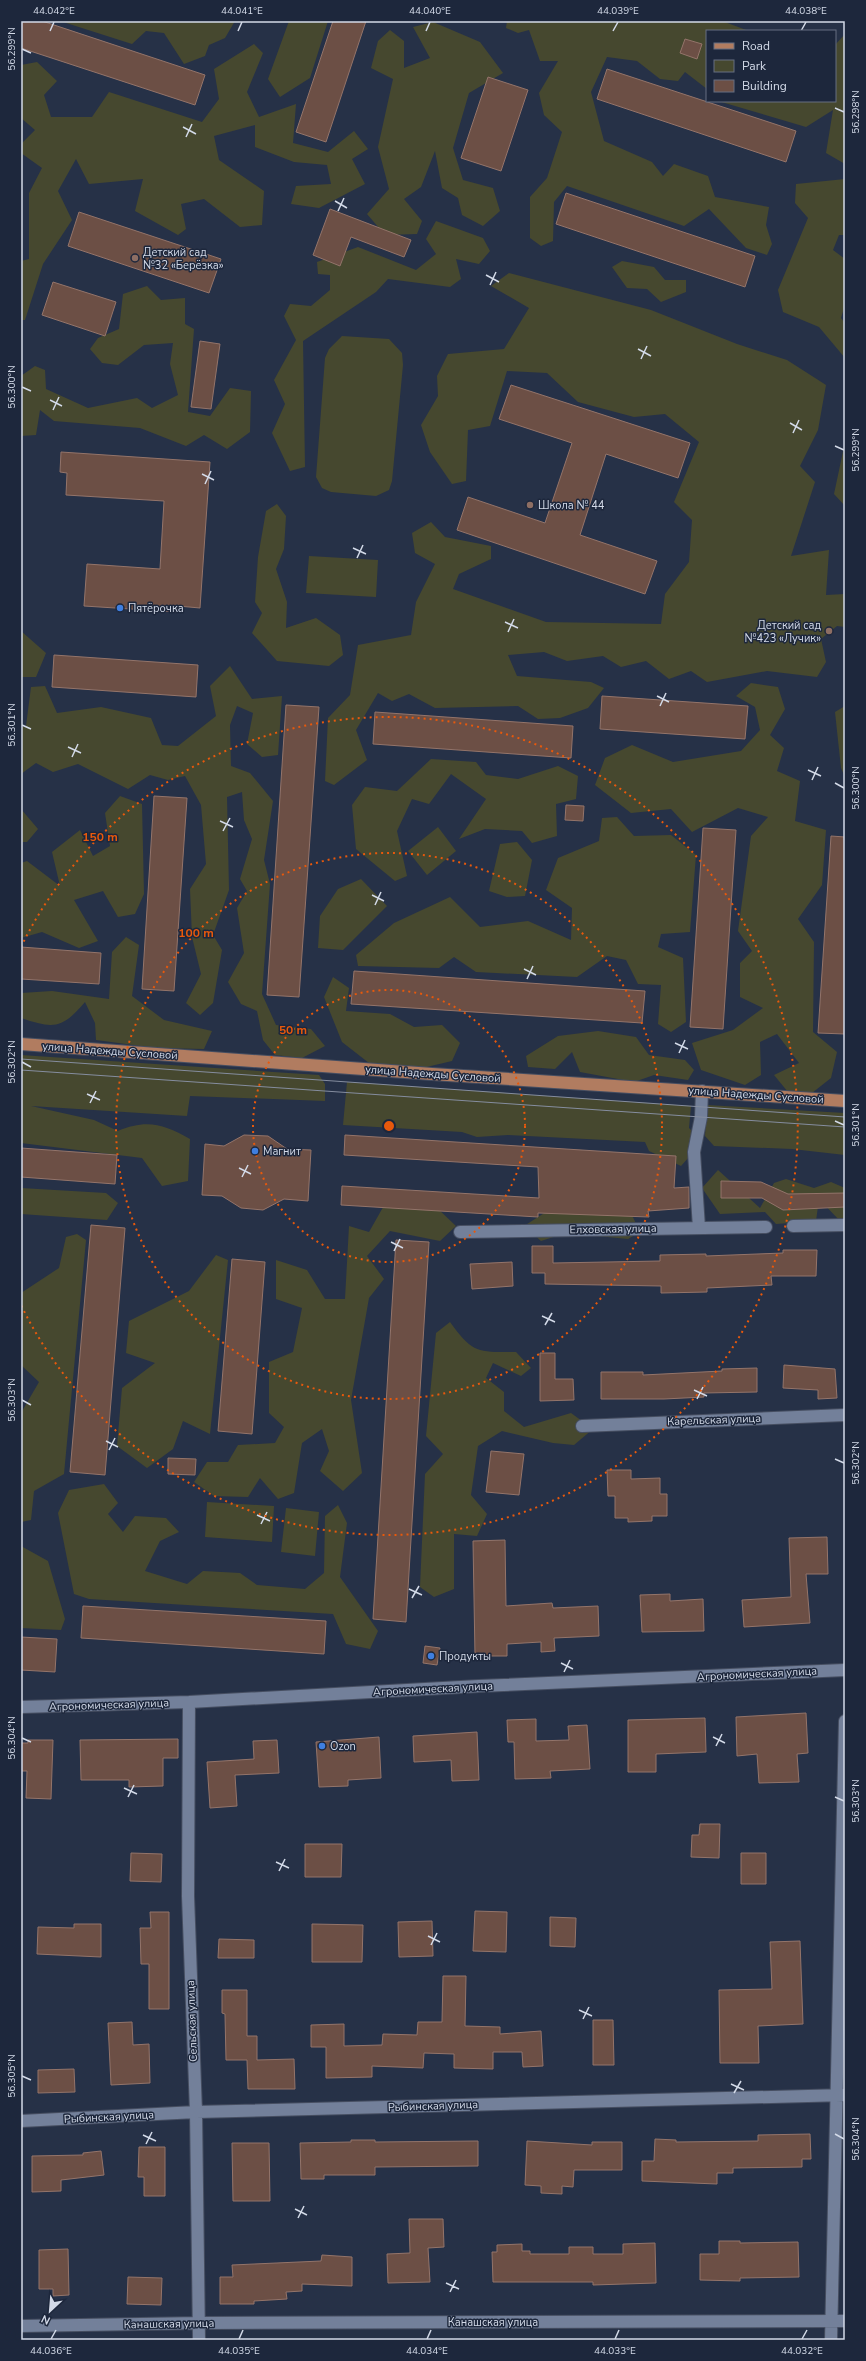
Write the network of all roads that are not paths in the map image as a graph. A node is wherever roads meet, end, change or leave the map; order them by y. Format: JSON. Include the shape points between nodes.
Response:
{"nodes":[{"id":1,"x":21,"y":1044,"type":"edge"},
{"id":2,"x":702,"y":1091,"type":"junction"},
{"id":3,"x":845,"y":1100,"type":"edge"},
{"id":4,"x":845,"y":1225,"type":"edge"},
{"id":5,"x":793,"y":1226,"type":"dead end"},
{"id":6,"x":766,"y":1227,"type":"dead end"},
{"id":7,"x":699,"y":1228,"type":"junction"},
{"id":8,"x":460,"y":1232,"type":"dead end"},
{"id":9,"x":845,"y":1415,"type":"edge"},
{"id":10,"x":582,"y":1426,"type":"dead end"},
{"id":11,"x":845,"y":1670,"type":"edge"},
{"id":12,"x":189,"y":1702,"type":"junction"},
{"id":13,"x":21,"y":1708,"type":"edge"},
{"id":14,"x":845,"y":1721,"type":"edge"},
{"id":15,"x":843,"y":1885,"type":"edge"},
{"id":16,"x":842,"y":2095,"type":"edge"},
{"id":17,"x":196,"y":2112,"type":"junction"},
{"id":18,"x":21,"y":2120,"type":"edge"},
{"id":19,"x":845,"y":2321,"type":"edge"},
{"id":20,"x":831,"y":2322,"type":"junction"},
{"id":21,"x":199,"y":2323,"type":"junction"},
{"id":22,"x":21,"y":2326,"type":"edge"},
{"id":23,"x":199,"y":2340,"type":"edge"},
{"id":24,"x":831,"y":2340,"type":"edge"}],
"edges":[{"from":1,"to":2,"type":"main road","name":"улица Надежды Сусловой"},
{"from":2,"to":3,"type":"main road","name":"улица Надежды Сусловой"},
{"from":2,"to":7,"type":"street","via":[[701,1117],[694,1152]]},
{"from":4,"to":5,"type":"street"},
{"from":6,"to":7,"type":"street","name":"Елховская улица"},
{"from":7,"to":8,"type":"street","name":"Елховская улица"},
{"from":9,"to":10,"type":"street","name":"Карельская улица"},
{"from":11,"to":12,"type":"street","name":"Агрономическая улица"},
{"from":12,"to":13,"type":"street","name":"Агрономическая улица"},
{"from":12,"to":17,"type":"street","name":"Сельская улица","via":[[188,1896]]},
{"from":14,"to":15,"type":"street"},
{"from":15,"to":16,"type":"street"},
{"from":16,"to":17,"type":"street","name":"Рыбинская улица"},
{"from":16,"to":20,"type":"street"},
{"from":17,"to":18,"type":"street","name":"Рыбинская улица"},
{"from":17,"to":21,"type":"street","name":"Сельская улица"},
{"from":19,"to":20,"type":"street","name":"Канашская улица"},
{"from":20,"to":21,"type":"street","name":"Канашская улица"},
{"from":20,"to":24,"type":"street"},
{"from":21,"to":22,"type":"street","name":"Канашская улица"},
{"from":21,"to":23,"type":"street","name":"Сельская улица"}]}
